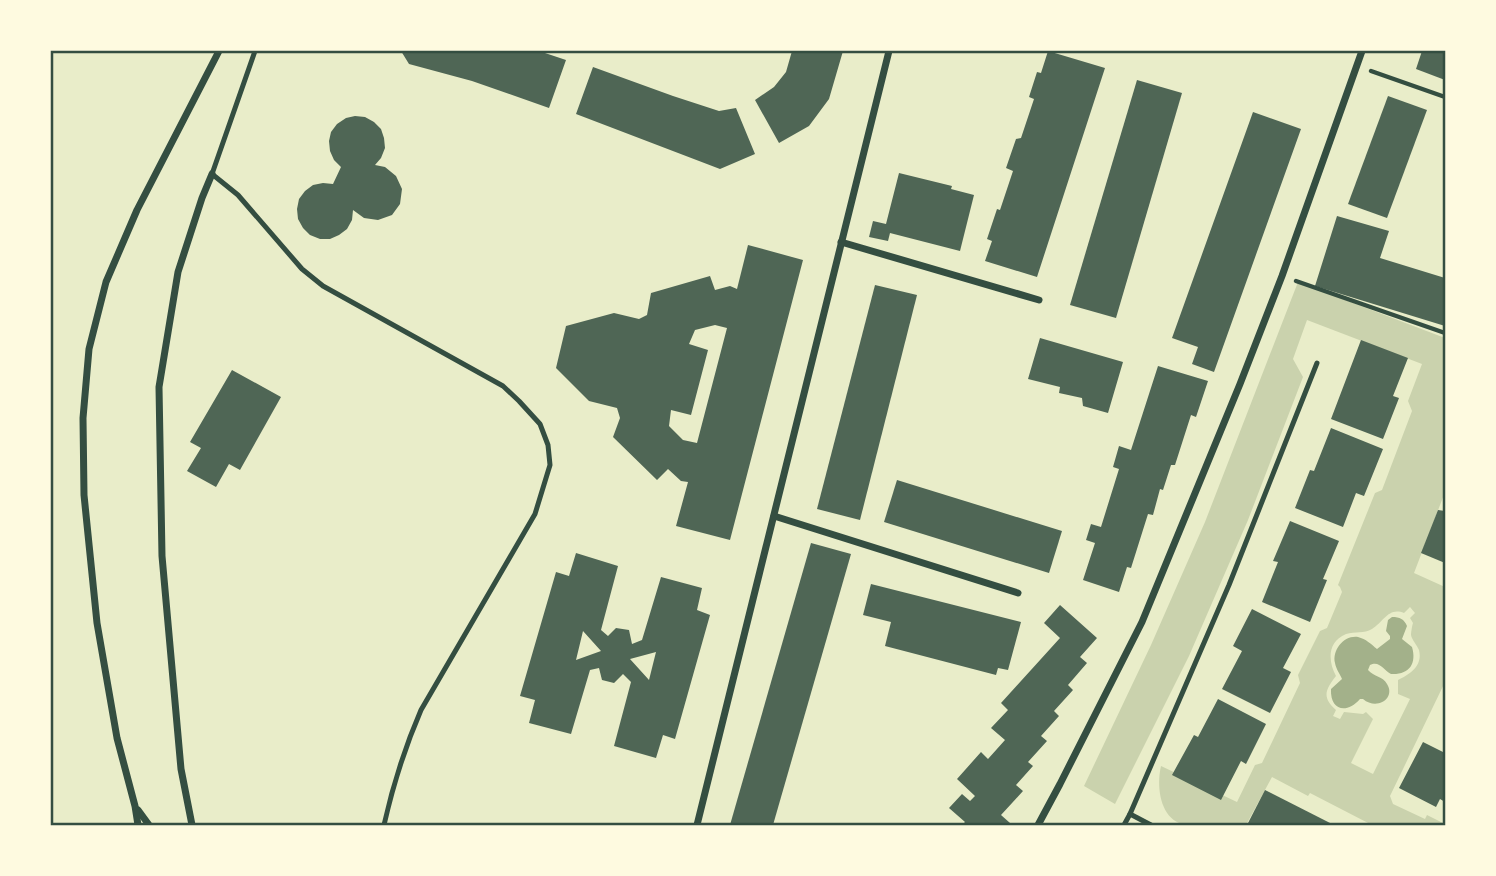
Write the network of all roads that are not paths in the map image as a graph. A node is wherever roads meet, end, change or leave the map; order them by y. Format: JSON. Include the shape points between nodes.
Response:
{"nodes":[{"id":1,"x":219,"y":51,"type":"edge"},
{"id":2,"x":255,"y":51,"type":"edge"},
{"id":3,"x":889,"y":51,"type":"edge"},
{"id":4,"x":1362,"y":51,"type":"edge"},
{"id":5,"x":212,"y":174,"type":"junction"},
{"id":6,"x":841,"y":242,"type":"junction"},
{"id":7,"x":1039,"y":300,"type":"dead end"},
{"id":8,"x":1317,"y":363,"type":"dead end"},
{"id":9,"x":774,"y":516,"type":"junction"},
{"id":10,"x":1018,"y":593,"type":"dead end"},
{"id":11,"x":135,"y":806,"type":"junction"},
{"id":12,"x":1130,"y":814,"type":"junction"},
{"id":13,"x":138,"y":825,"type":"edge"},
{"id":14,"x":149,"y":825,"type":"edge"},
{"id":15,"x":192,"y":825,"type":"edge"},
{"id":16,"x":384,"y":825,"type":"edge"},
{"id":17,"x":697,"y":825,"type":"edge"},
{"id":18,"x":1038,"y":825,"type":"edge"},
{"id":19,"x":1124,"y":825,"type":"edge"},
{"id":20,"x":1151,"y":825,"type":"edge"}],
"edges":[{"from":1,"to":11,"type":"street","via":[[111,270],[89,349],[83,418],[84,495],[97,623],[117,738]]},
{"from":2,"to":5,"type":"lane"},
{"from":3,"to":6,"type":"street"},
{"from":4,"to":18,"type":"street","via":[[1282,276],[1142,622]]},
{"from":5,"to":15,"type":"street","via":[[178,272],[159,387],[162,556],[181,769]]},
{"from":5,"to":16,"type":"lane","via":[[238,195],[302,269],[323,286],[503,386],[540,424],[548,445],[550,464],[535,514],[422,710],[409,737]]},
{"from":6,"to":7,"type":"street"},
{"from":6,"to":9,"type":"street"},
{"from":8,"to":12,"type":"lane","via":[[1229,585]]},
{"from":9,"to":10,"type":"street"},
{"from":9,"to":17,"type":"street"},
{"from":11,"to":13,"type":"street"},
{"from":11,"to":14,"type":"street"},
{"from":12,"to":19,"type":"lane"},
{"from":12,"to":20,"type":"lane"}]}
